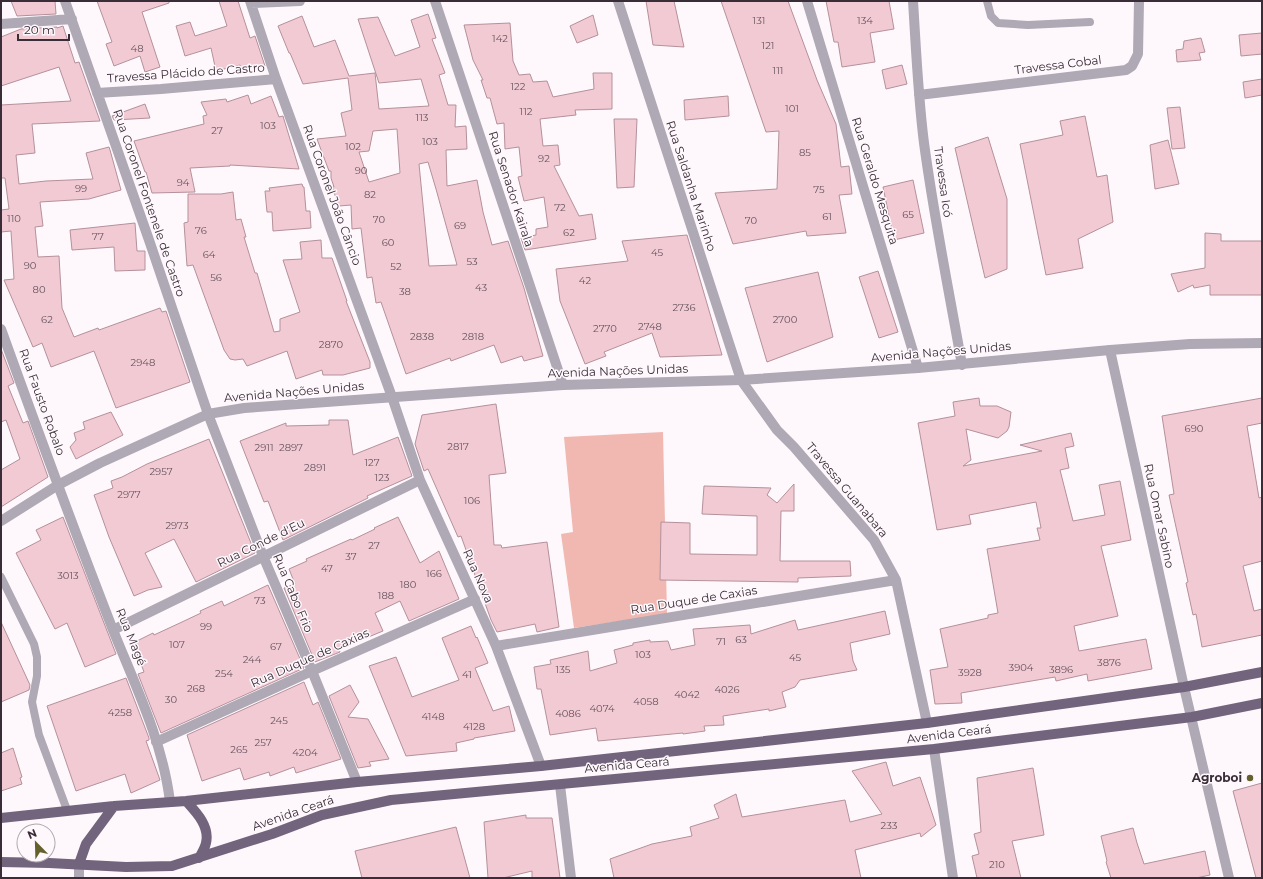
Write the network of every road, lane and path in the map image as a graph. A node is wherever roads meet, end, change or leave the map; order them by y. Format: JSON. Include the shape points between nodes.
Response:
{"nodes":[{"id":1,"x":66,"y":1,"type":"edge"},
{"id":2,"x":300,"y":1,"type":"edge"},
{"id":3,"x":435,"y":1,"type":"edge"},
{"id":4,"x":618,"y":1,"type":"edge"},
{"id":5,"x":807,"y":1,"type":"edge"},
{"id":6,"x":913,"y":1,"type":"edge"},
{"id":7,"x":987,"y":1,"type":"edge"},
{"id":8,"x":1139,"y":1,"type":"edge"},
{"id":9,"x":251,"y":2,"type":"edge"},
{"id":10,"x":72,"y":19,"type":"junction"},
{"id":11,"x":1090,"y":22,"type":"dead end"},
{"id":12,"x":1,"y":24,"type":"edge"},
{"id":13,"x":276,"y":79,"type":"junction"},
{"id":14,"x":97,"y":93,"type":"junction"},
{"id":15,"x":919,"y":95,"type":"junction"},
{"id":16,"x":1,"y":329,"type":"edge"},
{"id":17,"x":1262,"y":343,"type":"edge"},
{"id":18,"x":1110,"y":350,"type":"junction"},
{"id":19,"x":962,"y":365,"type":"junction"},
{"id":20,"x":918,"y":368,"type":"junction"},
{"id":21,"x":741,"y":380,"type":"junction"},
{"id":22,"x":563,"y":385,"type":"junction"},
{"id":23,"x":392,"y":397,"type":"junction"},
{"id":24,"x":208,"y":414,"type":"junction"},
{"id":25,"x":420,"y":480,"type":"junction"},
{"id":26,"x":58,"y":485,"type":"junction"},
{"id":27,"x":1,"y":521,"type":"edge"},
{"id":28,"x":263,"y":556,"type":"junction"},
{"id":29,"x":1,"y":577,"type":"edge"},
{"id":30,"x":896,"y":580,"type":"junction"},
{"id":31,"x":475,"y":599,"type":"junction"},
{"id":32,"x":113,"y":630,"type":"junction"},
{"id":33,"x":496,"y":646,"type":"junction"},
{"id":34,"x":312,"y":671,"type":"junction"},
{"id":35,"x":1262,"y":672,"type":"edge"},
{"id":36,"x":1184,"y":687,"type":"junction"},
{"id":37,"x":1262,"y":703,"type":"edge"},
{"id":38,"x":1192,"y":717,"type":"junction"},
{"id":39,"x":927,"y":723,"type":"junction"},
{"id":40,"x":156,"y":742,"type":"junction"},
{"id":41,"x":934,"y":749,"type":"junction"},
{"id":42,"x":541,"y":766,"type":"junction"},
{"id":43,"x":357,"y":782,"type":"junction"},
{"id":44,"x":560,"y":785,"type":"junction"},
{"id":45,"x":186,"y":801,"type":"junction"},
{"id":46,"x":170,"y":802,"type":"junction"},
{"id":47,"x":114,"y":806,"type":"junction"},
{"id":48,"x":67,"y":810,"type":"junction"},
{"id":49,"x":1,"y":818,"type":"edge"},
{"id":50,"x":199,"y":858,"type":"junction"},
{"id":51,"x":1,"y":862,"type":"edge"},
{"id":52,"x":79,"y":864,"type":"junction"},
{"id":53,"x":79,"y":878,"type":"edge"},
{"id":54,"x":572,"y":878,"type":"edge"},
{"id":55,"x":953,"y":878,"type":"edge"},
{"id":56,"x":1229,"y":878,"type":"edge"}],
"edges":[{"from":1,"to":10,"type":"street","name":"Rua Coronel Fontenele de Castro"},
{"from":2,"to":9,"type":"street"},
{"from":3,"to":22,"type":"street","name":"Rua Senador Kairala"},
{"from":4,"to":21,"type":"street","name":"Rua Saldanha Marinho"},
{"from":5,"to":20,"type":"street","name":"Rua Geraldo Mesquita"},
{"from":6,"to":15,"type":"street","name":"Travessa Icó"},
{"from":7,"to":11,"type":"lane","via":[[991,16],[998,23],[1028,25]]},
{"from":8,"to":15,"type":"street","name":"Travessa Cobal","via":[[1138,54],[1132,66],[1126,70]]},
{"from":9,"to":13,"type":"street","name":"Rua Coronel João Câncio"},
{"from":10,"to":12,"type":"street"},
{"from":10,"to":14,"type":"street","name":"Rua Coronel Fontenele de Castro"},
{"from":13,"to":14,"type":"street","name":"Travessa Plácido de Castro"},
{"from":13,"to":23,"type":"street","name":"Rua Coronel João Câncio"},
{"from":14,"to":24,"type":"street","name":"Rua Coronel Fontenele de Castro"},
{"from":15,"to":19,"type":"street","name":"Travessa Icó","via":[[936,219]]},
{"from":16,"to":26,"type":"street","name":"Rua Fausto Robalo"},
{"from":17,"to":18,"type":"street","name":"Avenida Nações Unidas","via":[[1190,344]]},
{"from":18,"to":19,"type":"street","name":"Avenida Nações Unidas"},
{"from":18,"to":36,"type":"street","name":"Rua Omar Sabino"},
{"from":19,"to":20,"type":"street","name":"Avenida Nações Unidas"},
{"from":20,"to":21,"type":"street","name":"Avenida Nações Unidas"},
{"from":21,"to":22,"type":"street","name":"Avenida Nações Unidas"},
{"from":21,"to":30,"type":"street","name":"Travessa Guanabara","via":[[777,430],[874,540]]},
{"from":22,"to":23,"type":"street","name":"Avenida Nações Unidas"},
{"from":23,"to":24,"type":"street","name":"Avenida Nações Unidas","via":[[244,408]]},
{"from":23,"to":25,"type":"street","name":"Rua Nova"},
{"from":24,"to":26,"type":"street","name":"Avenida Nações Unidas"},
{"from":24,"to":28,"type":"street","name":"Rua Cabo Frio"},
{"from":25,"to":28,"type":"street","name":"Rua Conde d'Eu"},
{"from":25,"to":31,"type":"street","name":"Rua Nova"},
{"from":26,"to":27,"type":"street","name":"Avenida Nações Unidas"},
{"from":26,"to":32,"type":"street","name":"Rua Magé"},
{"from":28,"to":32,"type":"street","name":"Rua Conde d'Eu"},
{"from":28,"to":34,"type":"street","name":"Rua Cabo Frio"},
{"from":29,"to":48,"type":"lane","via":[[34,644],[37,676],[32,702],[39,735]]},
{"from":30,"to":33,"type":"street","name":"Rua Duque de Caxias"},
{"from":30,"to":39,"type":"street","name":"Travessa Guanabara"},
{"from":31,"to":33,"type":"street","name":"Rua Nova"},
{"from":31,"to":34,"type":"street","name":"Rua Duque de Caxias"},
{"from":32,"to":40,"type":"street","name":"Rua Magé","via":[[134,679]]},
{"from":33,"to":42,"type":"street","name":"Rua Nova"},
{"from":34,"to":40,"type":"street","name":"Rua Duque de Caxias"},
{"from":34,"to":43,"type":"street","name":"Rua Cabo Frio"},
{"from":35,"to":36,"type":"main road","name":"Avenida Ceará"},
{"from":36,"to":38,"type":"street","name":"Rua Omar Sabino"},
{"from":36,"to":39,"type":"main road","name":"Avenida Ceará"},
{"from":37,"to":38,"type":"main road","name":"Avenida Ceará"},
{"from":38,"to":41,"type":"main road","name":"Avenida Ceará"},
{"from":38,"to":56,"type":"street","name":"Rua Omar Sabino"},
{"from":39,"to":42,"type":"main road","name":"Avenida Ceará"},
{"from":40,"to":46,"type":"street","name":"Rua Magé","via":[[167,779]]},
{"from":41,"to":44,"type":"main road","name":"Avenida Ceará"},
{"from":41,"to":55,"type":"street"},
{"from":42,"to":43,"type":"main road","name":"Avenida Ceará"},
{"from":43,"to":45,"type":"main road","name":"Avenida Ceará"},
{"from":44,"to":50,"type":"main road","name":"Avenida Ceará","via":[[391,800],[322,815]]},
{"from":44,"to":54,"type":"street"},
{"from":45,"to":46,"type":"main road","name":"Avenida Ceará"},
{"from":45,"to":50,"type":"main road","via":[[200,817],[207,833],[206,844]]},
{"from":46,"to":47,"type":"main road","name":"Avenida Ceará"},
{"from":47,"to":48,"type":"main road","name":"Avenida Ceará"},
{"from":47,"to":52,"type":"main road","via":[[86,844]]},
{"from":48,"to":49,"type":"main road","name":"Avenida Ceará"},
{"from":50,"to":52,"type":"main road","name":"Avenida Ceará","via":[[172,866]]},
{"from":51,"to":52,"type":"main road","name":"Avenida Ceará"},
{"from":52,"to":53,"type":"street"}]}
